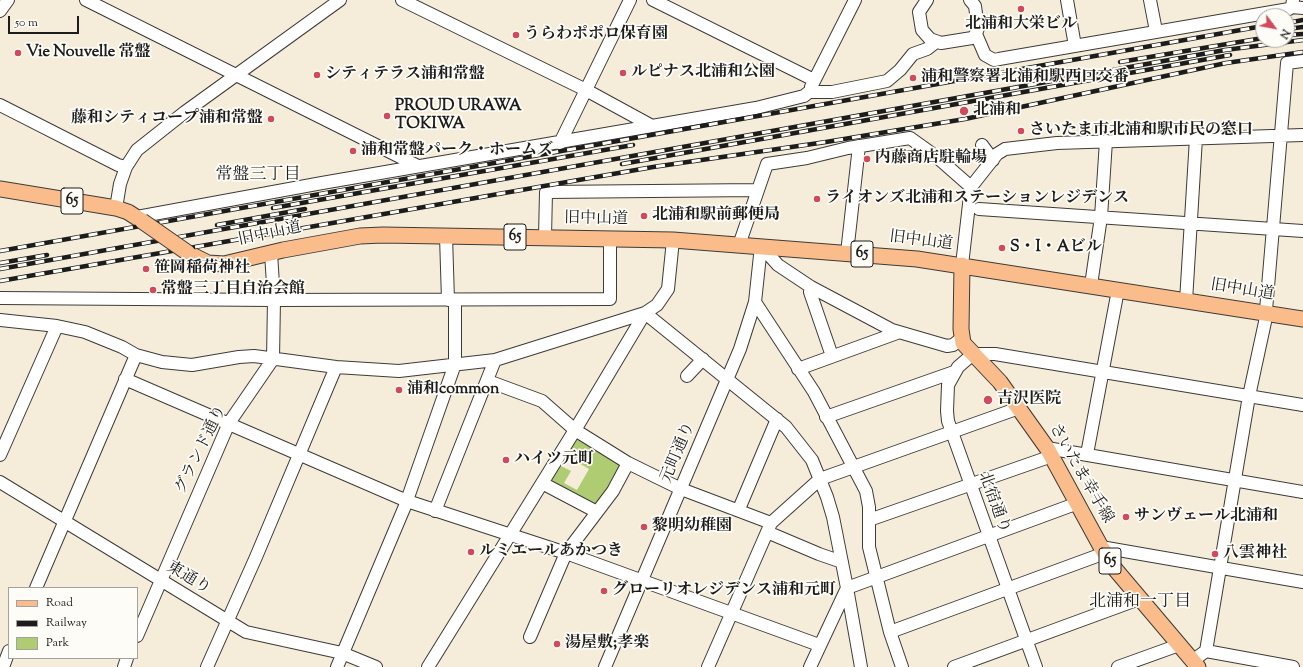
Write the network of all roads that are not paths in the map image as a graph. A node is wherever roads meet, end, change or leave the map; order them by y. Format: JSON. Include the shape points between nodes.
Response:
{"nodes":[{"id":1,"x":8,"y":0,"type":"edge"},
{"id":2,"x":86,"y":0,"type":"edge"},
{"id":3,"x":340,"y":0,"type":"edge"},
{"id":4,"x":402,"y":0,"type":"edge"},
{"id":5,"x":630,"y":0,"type":"edge"},
{"id":6,"x":653,"y":0,"type":"edge"},
{"id":7,"x":855,"y":0,"type":"edge"},
{"id":8,"x":971,"y":0,"type":"edge"},
{"id":9,"x":1067,"y":0,"type":"edge"},
{"id":10,"x":1150,"y":0,"type":"edge"},
{"id":11,"x":920,"y":2,"type":"edge"},
{"id":12,"x":1296,"y":5,"type":"edge"},
{"id":13,"x":0,"y":11,"type":"edge"},
{"id":14,"x":1156,"y":31,"type":"junction"},
{"id":15,"x":976,"y":34,"type":"junction"},
{"id":16,"x":936,"y":42,"type":"junction"},
{"id":17,"x":1075,"y":46,"type":"junction"},
{"id":18,"x":1303,"y":61,"type":"edge"},
{"id":19,"x":238,"y":75,"type":"junction"},
{"id":20,"x":814,"y":80,"type":"junction"},
{"id":21,"x":586,"y":90,"type":"junction"},
{"id":22,"x":809,"y":92,"type":"junction"},
{"id":23,"x":0,"y":105,"type":"edge"},
{"id":24,"x":652,"y":126,"type":"junction"},
{"id":25,"x":1281,"y":135,"type":"junction"},
{"id":26,"x":1303,"y":135,"type":"edge"},
{"id":27,"x":1196,"y":138,"type":"junction"},
{"id":28,"x":1106,"y":141,"type":"junction"},
{"id":29,"x":560,"y":143,"type":"junction"},
{"id":30,"x":982,"y":145,"type":"dead end"},
{"id":31,"x":859,"y":146,"type":"junction"},
{"id":32,"x":993,"y":160,"type":"junction"},
{"id":33,"x":418,"y":166,"type":"junction"},
{"id":34,"x":126,"y":167,"type":"junction"},
{"id":35,"x":971,"y":186,"type":"junction"},
{"id":36,"x":0,"y":189,"type":"edge"},
{"id":37,"x":757,"y":190,"type":"junction"},
{"id":38,"x":116,"y":208,"type":"junction"},
{"id":39,"x":979,"y":208,"type":"dead end"},
{"id":40,"x":1101,"y":217,"type":"junction"},
{"id":41,"x":139,"y":219,"type":"junction"},
{"id":42,"x":1191,"y":222,"type":"junction"},
{"id":43,"x":1273,"y":228,"type":"junction"},
{"id":44,"x":1303,"y":231,"type":"edge"},
{"id":45,"x":446,"y":236,"type":"junction"},
{"id":46,"x":545,"y":237,"type":"junction"},
{"id":47,"x":610,"y":238,"type":"junction"},
{"id":48,"x":673,"y":240,"type":"junction"},
{"id":49,"x":739,"y":244,"type":"junction"},
{"id":50,"x":761,"y":246,"type":"junction"},
{"id":51,"x":271,"y":253,"type":"junction"},
{"id":52,"x":847,"y":253,"type":"junction"},
{"id":53,"x":962,"y":265,"type":"junction"},
{"id":54,"x":1091,"y":285,"type":"junction"},
{"id":55,"x":811,"y":287,"type":"junction"},
{"id":56,"x":1118,"y":290,"type":"junction"},
{"id":57,"x":0,"y":298,"type":"edge"},
{"id":58,"x":274,"y":300,"type":"junction"},
{"id":59,"x":451,"y":300,"type":"junction"},
{"id":60,"x":1186,"y":301,"type":"junction"},
{"id":61,"x":755,"y":302,"type":"junction"},
{"id":62,"x":645,"y":313,"type":"junction"},
{"id":63,"x":1266,"y":313,"type":"junction"},
{"id":64,"x":1303,"y":319,"type":"edge"},
{"id":65,"x":0,"y":320,"type":"edge"},
{"id":66,"x":57,"y":326,"type":"junction"},
{"id":67,"x":897,"y":333,"type":"junction"},
{"id":68,"x":962,"y":338,"type":"junction"},
{"id":69,"x":973,"y":354,"type":"junction"},
{"id":70,"x":136,"y":355,"type":"junction"},
{"id":71,"x":832,"y":356,"type":"junction"},
{"id":72,"x":274,"y":359,"type":"junction"},
{"id":73,"x":703,"y":359,"type":"junction"},
{"id":74,"x":495,"y":360,"type":"junction"},
{"id":75,"x":455,"y":364,"type":"junction"},
{"id":76,"x":336,"y":367,"type":"junction"},
{"id":77,"x":798,"y":369,"type":"junction"},
{"id":78,"x":954,"y":372,"type":"junction"},
{"id":79,"x":1102,"y":372,"type":"junction"},
{"id":80,"x":687,"y":376,"type":"dead end"},
{"id":81,"x":728,"y":378,"type":"junction"},
{"id":82,"x":125,"y":379,"type":"junction"},
{"id":83,"x":488,"y":381,"type":"junction"},
{"id":84,"x":1249,"y":396,"type":"junction"},
{"id":85,"x":1303,"y":406,"type":"edge"},
{"id":86,"x":1019,"y":408,"type":"junction"},
{"id":87,"x":826,"y":417,"type":"junction"},
{"id":88,"x":777,"y":419,"type":"junction"},
{"id":89,"x":229,"y":423,"type":"junction"},
{"id":90,"x":575,"y":430,"type":"junction"},
{"id":91,"x":951,"y":432,"type":"junction"},
{"id":92,"x":1050,"y":452,"type":"junction"},
{"id":93,"x":299,"y":454,"type":"junction"},
{"id":94,"x":1087,"y":454,"type":"junction"},
{"id":95,"x":0,"y":455,"type":"edge"},
{"id":96,"x":628,"y":463,"type":"junction"},
{"id":97,"x":853,"y":468,"type":"junction"},
{"id":98,"x":820,"y":479,"type":"junction"},
{"id":99,"x":1234,"y":480,"type":"junction"},
{"id":100,"x":0,"y":482,"type":"edge"},
{"id":101,"x":542,"y":483,"type":"junction"},
{"id":102,"x":970,"y":485,"type":"junction"},
{"id":103,"x":681,"y":489,"type":"junction"},
{"id":104,"x":1303,"y":492,"type":"edge"},
{"id":105,"x":407,"y":500,"type":"junction"},
{"id":106,"x":1078,"y":503,"type":"junction"},
{"id":107,"x":739,"y":510,"type":"junction"},
{"id":108,"x":436,"y":511,"type":"junction"},
{"id":109,"x":597,"y":512,"type":"junction"},
{"id":110,"x":869,"y":520,"type":"junction"},
{"id":111,"x":65,"y":522,"type":"junction"},
{"id":112,"x":769,"y":527,"type":"junction"},
{"id":113,"x":510,"y":534,"type":"junction"},
{"id":114,"x":989,"y":537,"type":"junction"},
{"id":115,"x":1103,"y":550,"type":"junction"},
{"id":116,"x":566,"y":553,"type":"junction"},
{"id":117,"x":842,"y":562,"type":"junction"},
{"id":118,"x":1220,"y":567,"type":"junction"},
{"id":119,"x":876,"y":577,"type":"junction"},
{"id":120,"x":643,"y":580,"type":"junction"},
{"id":121,"x":161,"y":581,"type":"junction"},
{"id":122,"x":1303,"y":582,"type":"edge"},
{"id":123,"x":36,"y":587,"type":"edge"},
{"id":124,"x":847,"y":588,"type":"junction"},
{"id":125,"x":1007,"y":589,"type":"junction"},
{"id":126,"x":1139,"y":599,"type":"junction"},
{"id":127,"x":732,"y":612,"type":"junction"},
{"id":128,"x":227,"y":622,"type":"junction"},
{"id":129,"x":890,"y":632,"type":"junction"},
{"id":130,"x":138,"y":634,"type":"edge"},
{"id":131,"x":530,"y":637,"type":"dead end"},
{"id":132,"x":1026,"y":641,"type":"junction"},
{"id":133,"x":819,"y":645,"type":"junction"},
{"id":134,"x":1179,"y":645,"type":"junction"},
{"id":135,"x":1206,"y":651,"type":"junction"},
{"id":136,"x":8,"y":654,"type":"edge"},
{"id":137,"x":342,"y":654,"type":"junction"},
{"id":138,"x":1195,"y":663,"type":"edge"},
{"id":139,"x":3,"y":667,"type":"edge"},
{"id":140,"x":207,"y":667,"type":"edge"},
{"id":141,"x":337,"y":667,"type":"edge"},
{"id":142,"x":376,"y":667,"type":"edge"},
{"id":143,"x":428,"y":667,"type":"edge"},
{"id":144,"x":605,"y":667,"type":"edge"},
{"id":145,"x":708,"y":667,"type":"edge"},
{"id":146,"x":810,"y":667,"type":"edge"},
{"id":147,"x":861,"y":667,"type":"edge"},
{"id":148,"x":902,"y":667,"type":"edge"},
{"id":149,"x":954,"y":667,"type":"edge"},
{"id":150,"x":1036,"y":667,"type":"edge"},
{"id":151,"x":1118,"y":667,"type":"edge"},
{"id":152,"x":1293,"y":667,"type":"edge"}],
"edges":[{"from":1,"to":13,"type":"street"},
{"from":2,"to":19,"type":"street"},
{"from":3,"to":19,"type":"street"},
{"from":4,"to":21,"type":"street"},
{"from":5,"to":21,"type":"street"},
{"from":6,"to":20,"type":"street"},
{"from":7,"to":20,"type":"street"},
{"from":8,"to":15,"type":"street","via":[[978,28]]},
{"from":9,"to":17,"type":"street"},
{"from":10,"to":14,"type":"street"},
{"from":11,"to":16,"type":"street","via":[[918,17],[922,30]]},
{"from":12,"to":14,"type":"street"},
{"from":14,"to":17,"type":"street"},
{"from":15,"to":16,"type":"street","via":[[972,38]]},
{"from":15,"to":17,"type":"street","via":[[985,55],[994,60]]},
{"from":16,"to":22,"type":"street","via":[[927,49],[913,54],[897,74],[887,81],[832,92]]},
{"from":18,"to":25,"type":"street","via":[[1287,63]]},
{"from":19,"to":33,"type":"street"},
{"from":19,"to":34,"type":"street","via":[[137,150]]},
{"from":20,"to":22,"type":"street"},
{"from":21,"to":24,"type":"street"},
{"from":21,"to":29,"type":"street"},
{"from":22,"to":24,"type":"street","via":[[804,96],[756,108]]},
{"from":23,"to":34,"type":"street"},
{"from":24,"to":29,"type":"street"},
{"from":25,"to":26,"type":"street"},
{"from":25,"to":27,"type":"street"},
{"from":25,"to":43,"type":"street"},
{"from":27,"to":28,"type":"street"},
{"from":27,"to":42,"type":"street"},
{"from":28,"to":32,"type":"street","via":[[1005,149]]},
{"from":28,"to":40,"type":"street"},
{"from":29,"to":33,"type":"street"},
{"from":30,"to":32,"type":"street"},
{"from":31,"to":35,"type":"street","via":[[910,138]]},
{"from":31,"to":37,"type":"street","via":[[767,164]]},
{"from":31,"to":52,"type":"street"},
{"from":32,"to":35,"type":"street"},
{"from":33,"to":41,"type":"street"},
{"from":34,"to":38,"type":"street"},
{"from":35,"to":53,"type":"street"},
{"from":36,"to":38,"type":"main road","name":"旧中山道","number":"65"},
{"from":37,"to":46,"type":"street","via":[[546,192]]},
{"from":37,"to":49,"type":"street"},
{"from":38,"to":41,"type":"main road","name":"旧中山道","number":"65"},
{"from":39,"to":40,"type":"street"},
{"from":40,"to":42,"type":"street"},
{"from":40,"to":54,"type":"street"},
{"from":41,"to":51,"type":"main road","name":"旧中山道","number":"65","bridge":true,"via":[[199,260],[224,264]]},
{"from":42,"to":43,"type":"street"},
{"from":42,"to":60,"type":"street"},
{"from":43,"to":44,"type":"street"},
{"from":43,"to":63,"type":"street"},
{"from":45,"to":46,"type":"main road","name":"旧中山道","number":"65"},
{"from":45,"to":51,"type":"main road","name":"旧中山道","number":"65","via":[[372,235]]},
{"from":45,"to":59,"type":"street"},
{"from":46,"to":47,"type":"main road","name":"旧中山道","number":"65"},
{"from":47,"to":48,"type":"main road","name":"旧中山道","number":"65"},
{"from":47,"to":59,"type":"street","via":[[610,299]]},
{"from":48,"to":49,"type":"main road","name":"旧中山道","number":"65"},
{"from":48,"to":62,"type":"street","via":[[668,289],[657,305]]},
{"from":49,"to":50,"type":"main road","name":"旧中山道","number":"65"},
{"from":50,"to":52,"type":"main road","name":"旧中山道","number":"65"},
{"from":50,"to":55,"type":"street","via":[[778,265]]},
{"from":50,"to":61,"type":"street","name":"元町通り"},
{"from":51,"to":58,"type":"street"},
{"from":52,"to":53,"type":"main road","name":"旧中山道","number":"65"},
{"from":53,"to":54,"type":"main road","name":"旧中山道"},
{"from":53,"to":68,"type":"main road"},
{"from":54,"to":56,"type":"main road","name":"旧中山道"},
{"from":55,"to":67,"type":"street"},
{"from":55,"to":71,"type":"street","via":[[810,292]]},
{"from":56,"to":60,"type":"main road","name":"旧中山道"},
{"from":56,"to":79,"type":"street"},
{"from":57,"to":58,"type":"street"},
{"from":58,"to":59,"type":"street"},
{"from":58,"to":72,"type":"street"},
{"from":59,"to":75,"type":"street"},
{"from":60,"to":63,"type":"main road","name":"旧中山道"},
{"from":61,"to":77,"type":"street"},
{"from":61,"to":81,"type":"street","name":"元町通り","via":[[749,325]]},
{"from":62,"to":73,"type":"street"},
{"from":62,"to":74,"type":"street"},
{"from":62,"to":90,"type":"street"},
{"from":63,"to":64,"type":"main road","name":"旧中山道"},
{"from":63,"to":84,"type":"street"},
{"from":65,"to":66,"type":"street"},
{"from":66,"to":70,"type":"street","via":[[85,332],[122,346]]},
{"from":66,"to":95,"type":"street"},
{"from":67,"to":68,"type":"street","via":[[947,346]]},
{"from":67,"to":71,"type":"street"},
{"from":68,"to":69,"type":"main road","name":"さいたま幸手線","number":"65"},
{"from":69,"to":78,"type":"street","name":"北宿通り"},
{"from":69,"to":79,"type":"street","via":[[995,354]]},
{"from":69,"to":86,"type":"main road","name":"さいたま幸手線","number":"65","via":[[995,375]]},
{"from":70,"to":72,"type":"street","via":[[192,366],[239,357]]},
{"from":70,"to":82,"type":"street"},
{"from":71,"to":77,"type":"street"},
{"from":72,"to":76,"type":"street"},
{"from":72,"to":89,"type":"street","name":"グランド通り"},
{"from":73,"to":80,"type":"street"},
{"from":73,"to":81,"type":"street"},
{"from":74,"to":75,"type":"street"},
{"from":74,"to":83,"type":"street"},
{"from":75,"to":76,"type":"street","via":[[399,371]]},
{"from":75,"to":105,"type":"street"},
{"from":76,"to":93,"type":"street"},
{"from":77,"to":87,"type":"street","via":[[814,392]]},
{"from":78,"to":87,"type":"street"},
{"from":78,"to":91,"type":"street","name":"北宿通り","via":[[948,385],[947,401]]},
{"from":79,"to":84,"type":"street"},
{"from":79,"to":94,"type":"street"},
{"from":81,"to":88,"type":"street"},
{"from":81,"to":103,"type":"street","name":"元町通り"},
{"from":82,"to":89,"type":"street"},
{"from":82,"to":111,"type":"street"},
{"from":83,"to":90,"type":"street","via":[[542,401]]},
{"from":83,"to":108,"type":"street"},
{"from":84,"to":85,"type":"street"},
{"from":84,"to":99,"type":"street"},
{"from":86,"to":91,"type":"street"},
{"from":86,"to":92,"type":"main road","name":"さいたま幸手線","number":"65"},
{"from":87,"to":97,"type":"street"},
{"from":88,"to":98,"type":"street","via":[[786,426],[812,460]]},
{"from":88,"to":107,"type":"street"},
{"from":89,"to":93,"type":"street"},
{"from":89,"to":121,"type":"street","name":"グランド通り"},
{"from":90,"to":96,"type":"street"},
{"from":90,"to":101,"type":"street"},
{"from":91,"to":97,"type":"street"},
{"from":91,"to":102,"type":"street","name":"北宿通り"},
{"from":92,"to":94,"type":"street"},
{"from":92,"to":102,"type":"street"},
{"from":92,"to":106,"type":"main road","name":"さいたま幸手線","number":"65"},
{"from":93,"to":105,"type":"street"},
{"from":93,"to":128,"type":"street"},
{"from":94,"to":99,"type":"street"},
{"from":96,"to":103,"type":"street"},
{"from":96,"to":109,"type":"street","via":[[613,491]]},
{"from":97,"to":98,"type":"street"},
{"from":97,"to":110,"type":"street","via":[[866,491]]},
{"from":98,"to":112,"type":"street"},
{"from":98,"to":117,"type":"street","via":[[831,510]]},
{"from":99,"to":104,"type":"street"},
{"from":99,"to":118,"type":"street"},
{"from":100,"to":111,"type":"street","name":"東通り"},
{"from":101,"to":109,"type":"street"},
{"from":101,"to":113,"type":"street"},
{"from":102,"to":110,"type":"street"},
{"from":102,"to":114,"type":"street","name":"北宿通り"},
{"from":103,"to":107,"type":"street"},
{"from":103,"to":120,"type":"street","name":"元町通り"},
{"from":105,"to":108,"type":"street"},
{"from":105,"to":137,"type":"street"},
{"from":106,"to":114,"type":"street"},
{"from":106,"to":115,"type":"main road","name":"さいたま幸手線","number":"65"},
{"from":107,"to":112,"type":"street"},
{"from":108,"to":113,"type":"street"},
{"from":109,"to":116,"type":"street"},
{"from":110,"to":119,"type":"street","via":[[869,547]]},
{"from":111,"to":121,"type":"street","name":"東通り"},
{"from":111,"to":123,"type":"street"},
{"from":112,"to":117,"type":"street","via":[[818,554]]},
{"from":112,"to":127,"type":"street"},
{"from":113,"to":116,"type":"street"},
{"from":113,"to":143,"type":"street"},
{"from":114,"to":119,"type":"street"},
{"from":114,"to":125,"type":"street","name":"北宿通り"},
{"from":115,"to":118,"type":"street"},
{"from":115,"to":125,"type":"street"},
{"from":115,"to":126,"type":"main road","name":"さいたま幸手線","number":"65"},
{"from":116,"to":120,"type":"street"},
{"from":116,"to":131,"type":"street"},
{"from":117,"to":124,"type":"street"},
{"from":118,"to":122,"type":"street"},
{"from":118,"to":135,"type":"street"},
{"from":119,"to":124,"type":"street"},
{"from":119,"to":129,"type":"street"},
{"from":120,"to":127,"type":"street"},
{"from":120,"to":144,"type":"street","name":"元町通り"},
{"from":121,"to":128,"type":"street","name":"東通り"},
{"from":121,"to":130,"type":"street","name":"グランド通り"},
{"from":124,"to":133,"type":"street"},
{"from":124,"to":147,"type":"street"},
{"from":125,"to":129,"type":"street"},
{"from":125,"to":132,"type":"street","name":"北宿通り"},
{"from":126,"to":132,"type":"street"},
{"from":126,"to":134,"type":"main road","name":"さいたま幸手線","number":"65"},
{"from":127,"to":133,"type":"street"},
{"from":127,"to":145,"type":"street"},
{"from":128,"to":137,"type":"street","name":"東通り","via":[[246,632]]},
{"from":128,"to":140,"type":"street"},
{"from":129,"to":148,"type":"street"},
{"from":132,"to":149,"type":"street"},
{"from":132,"to":150,"type":"street","name":"北宿通り"},
{"from":133,"to":146,"type":"street"},
{"from":134,"to":138,"type":"main road","name":"さいたま幸手線","number":"65"},
{"from":134,"to":151,"type":"street"},
{"from":135,"to":138,"type":"street"},
{"from":135,"to":152,"type":"street"},
{"from":136,"to":139,"type":"street"},
{"from":137,"to":141,"type":"street"},
{"from":137,"to":142,"type":"street","name":"東通り"}]}
